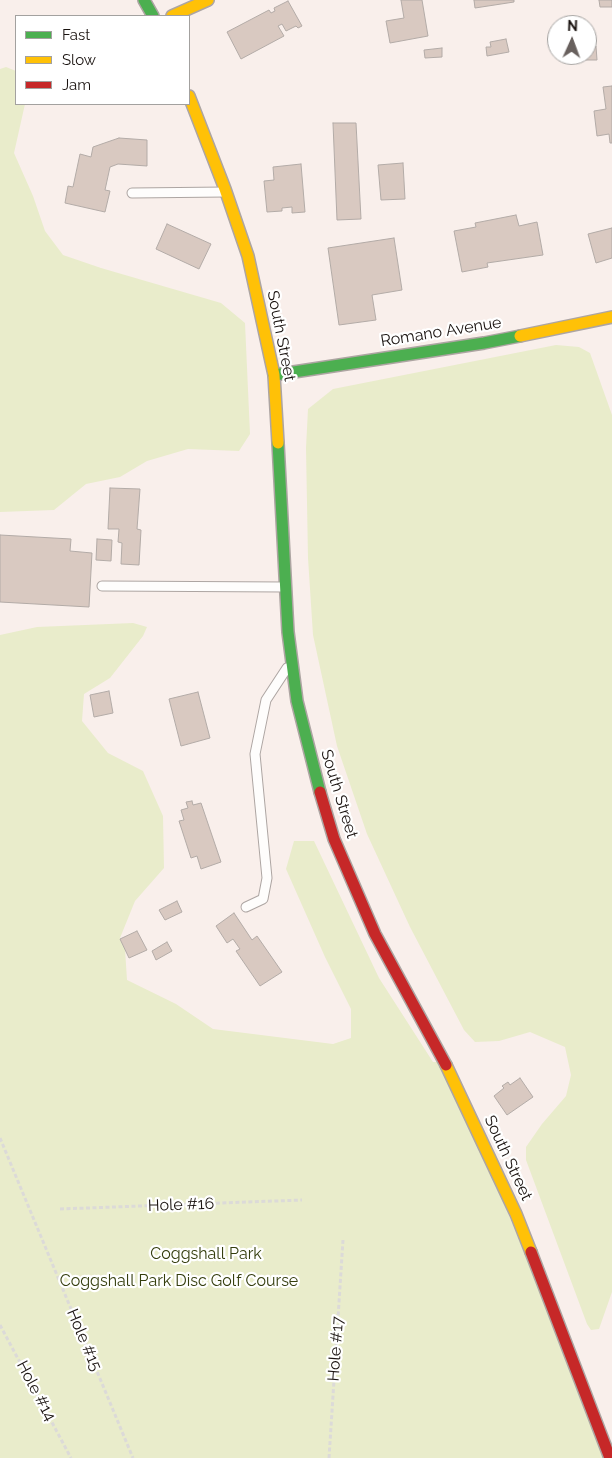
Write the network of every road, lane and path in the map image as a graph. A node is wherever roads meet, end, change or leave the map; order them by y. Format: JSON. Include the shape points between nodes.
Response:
{"nodes":[{"id":1,"x":144,"y":0,"type":"edge"},
{"id":2,"x":208,"y":0,"type":"edge"},
{"id":3,"x":152,"y":15,"type":"edge"},
{"id":4,"x":174,"y":15,"type":"edge"},
{"id":5,"x":190,"y":99,"type":"edge"},
{"id":6,"x":226,"y":192,"type":"junction"},
{"id":7,"x":132,"y":193,"type":"dead end"},
{"id":8,"x":612,"y":317,"type":"edge"},
{"id":9,"x":274,"y":375,"type":"junction"},
{"id":10,"x":102,"y":586,"type":"dead end"},
{"id":11,"x":285,"y":587,"type":"junction"},
{"id":12,"x":292,"y":661,"type":"junction"},
{"id":13,"x":246,"y":907,"type":"dead end"},
{"id":14,"x":0,"y":1138,"type":"edge"},
{"id":15,"x":302,"y":1200,"type":"dead end"},
{"id":16,"x":60,"y":1209,"type":"dead end"},
{"id":17,"x":344,"y":1240,"type":"dead end"},
{"id":18,"x":0,"y":1325,"type":"edge"},
{"id":19,"x":71,"y":1458,"type":"edge"},
{"id":20,"x":133,"y":1458,"type":"edge"},
{"id":21,"x":329,"y":1458,"type":"edge"},
{"id":22,"x":610,"y":1458,"type":"edge"}],
"edges":[{"from":1,"to":3,"type":"main road"},
{"from":2,"to":4,"type":"main road"},
{"from":5,"to":6,"type":"main road","name":"South Street"},
{"from":6,"to":7,"type":"lane"},
{"from":6,"to":9,"type":"main road","name":"South Street","via":[[248,256]]},
{"from":8,"to":9,"type":"main road","name":"Romano Avenue","via":[[484,342]]},
{"from":9,"to":11,"type":"main road","name":"South Street"},
{"from":10,"to":11,"type":"lane"},
{"from":11,"to":12,"type":"main road","name":"South Street"},
{"from":12,"to":13,"type":"lane","via":[[266,700],[255,754],[267,878],[263,899]]},
{"from":12,"to":22,"type":"main road","name":"South Street","via":[[297,701],[334,839],[375,934],[445,1062],[516,1214]]},
{"from":14,"to":20,"type":"path","name":"Hole #15"},
{"from":15,"to":16,"type":"path","name":"Hole #16"},
{"from":17,"to":21,"type":"path","name":"Hole #17"},
{"from":18,"to":19,"type":"path","name":"Hole #14"}]}
